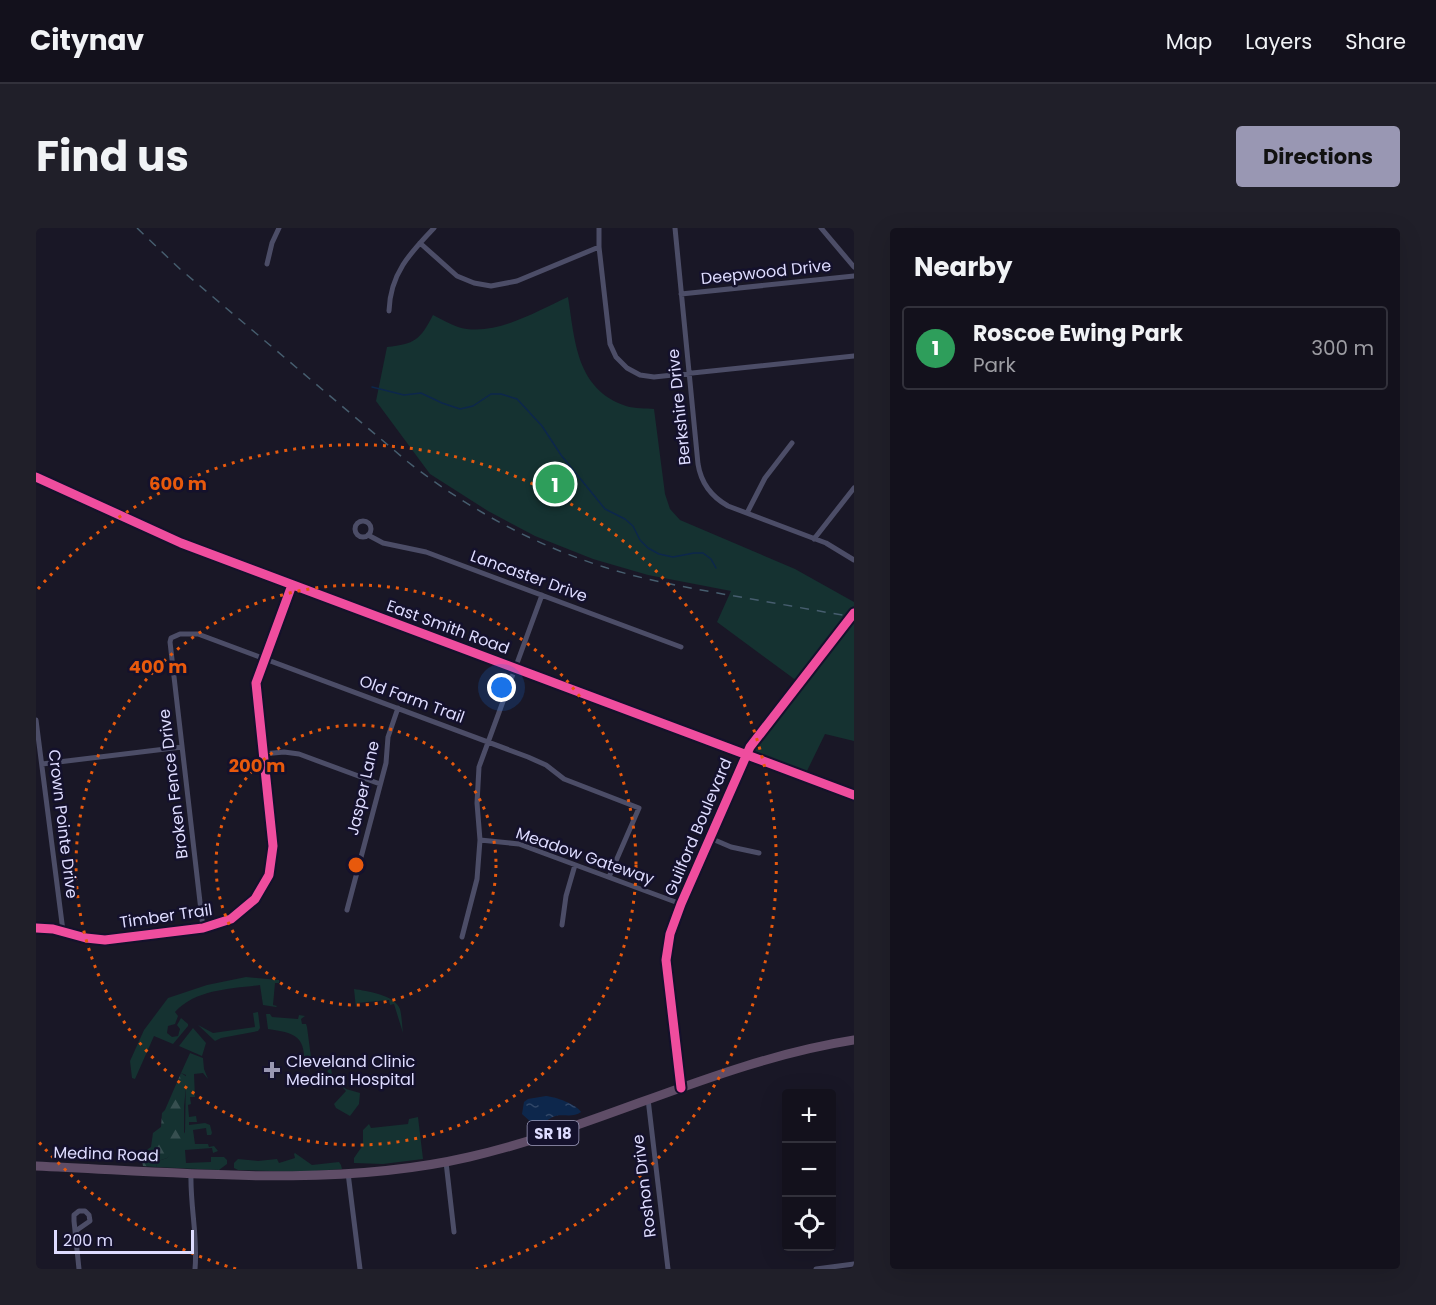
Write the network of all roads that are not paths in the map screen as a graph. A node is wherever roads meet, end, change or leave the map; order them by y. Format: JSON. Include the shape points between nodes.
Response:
{"nodes":[{"id":1,"x":279,"y":228,"type":"edge"},
{"id":2,"x":434,"y":228,"type":"edge"},
{"id":3,"x":599,"y":228,"type":"edge"},
{"id":4,"x":675,"y":228,"type":"edge"},
{"id":5,"x":821,"y":228,"type":"edge"},
{"id":6,"x":420,"y":243,"type":"junction"},
{"id":7,"x":599,"y":248,"type":"junction"},
{"id":8,"x":267,"y":264,"type":"dead end"},
{"id":9,"x":854,"y":267,"type":"edge"},
{"id":10,"x":854,"y":276,"type":"edge"},
{"id":11,"x":681,"y":294,"type":"junction"},
{"id":12,"x":388,"y":311,"type":"dead end"},
{"id":13,"x":854,"y":356,"type":"edge"},
{"id":14,"x":689,"y":373,"type":"junction"},
{"id":15,"x":792,"y":443,"type":"dead end"},
{"id":16,"x":36,"y":477,"type":"edge"},
{"id":17,"x":854,"y":488,"type":"edge"},
{"id":18,"x":747,"y":513,"type":"junction"},
{"id":19,"x":368,"y":535,"type":"dead end"},
{"id":20,"x":814,"y":539,"type":"junction"},
{"id":21,"x":854,"y":560,"type":"edge"},
{"id":22,"x":292,"y":585,"type":"junction"},
{"id":23,"x":542,"y":595,"type":"junction"},
{"id":24,"x":854,"y":613,"type":"edge"},
{"id":25,"x":171,"y":638,"type":"joint"},
{"id":26,"x":681,"y":647,"type":"dead end"},
{"id":27,"x":264,"y":659,"type":"junction"},
{"id":28,"x":515,"y":668,"type":"junction"},
{"id":29,"x":398,"y":708,"type":"junction"},
{"id":30,"x":36,"y":720,"type":"edge"},
{"id":31,"x":488,"y":741,"type":"junction"},
{"id":32,"x":182,"y":747,"type":"junction"},
{"id":33,"x":263,"y":754,"type":"junction"},
{"id":34,"x":746,"y":754,"type":"junction"},
{"id":35,"x":42,"y":764,"type":"junction"},
{"id":36,"x":380,"y":784,"type":"junction"},
{"id":37,"x":854,"y":795,"type":"edge"},
{"id":38,"x":710,"y":837,"type":"junction"},
{"id":39,"x":480,"y":840,"type":"junction"},
{"id":40,"x":759,"y":853,"type":"dead end"},
{"id":41,"x":575,"y":865,"type":"junction"},
{"id":42,"x":609,"y":877,"type":"junction"},
{"id":43,"x":681,"y":904,"type":"junction"},
{"id":44,"x":346,"y":910,"type":"dead end"},
{"id":45,"x":562,"y":925,"type":"dead end"},
{"id":46,"x":36,"y":928,"type":"edge"},
{"id":47,"x":203,"y":928,"type":"junction"},
{"id":48,"x":63,"y":931,"type":"junction"},
{"id":49,"x":462,"y":938,"type":"dead end"},
{"id":50,"x":854,"y":1040,"type":"edge"},
{"id":51,"x":681,"y":1088,"type":"junction"},
{"id":52,"x":648,"y":1099,"type":"junction"},
{"id":53,"x":446,"y":1162,"type":"junction"},
{"id":54,"x":36,"y":1166,"type":"edge"},
{"id":55,"x":191,"y":1172,"type":"junction"},
{"id":56,"x":348,"y":1173,"type":"junction"},
{"id":57,"x":454,"y":1233,"type":"dead end"},
{"id":58,"x":75,"y":1236,"type":"junction"},
{"id":59,"x":854,"y":1264,"type":"edge"},
{"id":60,"x":79,"y":1269,"type":"edge"},
{"id":61,"x":195,"y":1269,"type":"edge"},
{"id":62,"x":360,"y":1269,"type":"edge"},
{"id":63,"x":668,"y":1269,"type":"edge"},
{"id":64,"x":816,"y":1269,"type":"edge"}],
"edges":[{"from":1,"to":8,"type":"street"},
{"from":2,"to":6,"type":"street"},
{"from":3,"to":7,"type":"street"},
{"from":4,"to":11,"type":"street","name":"Berkshire Drive"},
{"from":5,"to":9,"type":"street"},
{"from":6,"to":7,"type":"street","via":[[457,276],[491,286],[517,282]]},
{"from":6,"to":12,"type":"street","via":[[395,276]]},
{"from":7,"to":14,"type":"street","via":[[609,339],[616,357],[627,368],[647,376]]},
{"from":10,"to":11,"type":"street","name":"Deepwood Drive"},
{"from":11,"to":14,"type":"street","name":"Berkshire Drive"},
{"from":13,"to":14,"type":"street"},
{"from":14,"to":18,"type":"street","name":"Berkshire Drive","via":[[701,476],[716,498]]},
{"from":15,"to":18,"type":"street","via":[[765,478]]},
{"from":16,"to":22,"type":"street","name":"East Smith Road","via":[[181,543]]},
{"from":17,"to":20,"type":"street"},
{"from":18,"to":20,"type":"street","name":"Berkshire Drive"},
{"from":19,"to":23,"type":"street","name":"Lancaster Drive"},
{"from":20,"to":21,"type":"street","name":"Berkshire Drive"},
{"from":22,"to":27,"type":"street","name":"Timber Trail"},
{"from":22,"to":28,"type":"street","name":"East Smith Road"},
{"from":23,"to":26,"type":"street","name":"Lancaster Drive"},
{"from":23,"to":28,"type":"street"},
{"from":24,"to":34,"type":"street","name":"Guilford Boulevard"},
{"from":25,"to":27,"type":"street","name":"Old Farm Trail","via":[[198,634]]},
{"from":25,"to":32,"type":"street","name":"Broken Fence Drive"},
{"from":27,"to":29,"type":"street","name":"Old Farm Trail"},
{"from":27,"to":33,"type":"street","name":"Timber Trail","via":[[255,691]]},
{"from":28,"to":31,"type":"street"},
{"from":28,"to":34,"type":"street","name":"East Smith Road"},
{"from":29,"to":31,"type":"street","name":"Old Farm Trail"},
{"from":29,"to":36,"type":"street","name":"Jasper Lane","via":[[388,737]]},
{"from":30,"to":35,"type":"street","name":"Crown Pointe Drive"},
{"from":31,"to":39,"type":"street","via":[[479,766]]},
{"from":31,"to":42,"type":"street","name":"Old Farm Trail","via":[[546,765],[564,779],[639,808]]},
{"from":32,"to":35,"type":"street"},
{"from":32,"to":47,"type":"street","name":"Broken Fence Drive"},
{"from":33,"to":36,"type":"street","via":[[299,754]]},
{"from":33,"to":47,"type":"street","name":"Timber Trail","via":[[273,846],[268,875],[255,900],[240,914]]},
{"from":34,"to":37,"type":"street","name":"East Smith Road"},
{"from":34,"to":38,"type":"street","name":"Guilford Boulevard"},
{"from":35,"to":48,"type":"street","name":"Crown Pointe Drive"},
{"from":36,"to":44,"type":"street","name":"Jasper Lane"},
{"from":38,"to":40,"type":"street","via":[[732,848]]},
{"from":38,"to":43,"type":"street","name":"Guilford Boulevard"},
{"from":39,"to":41,"type":"street","name":"Meadow Gateway","via":[[519,844]]},
{"from":39,"to":49,"type":"street","via":[[477,879]]},
{"from":41,"to":42,"type":"street","name":"Meadow Gateway"},
{"from":41,"to":45,"type":"street"},
{"from":42,"to":43,"type":"street","name":"Meadow Gateway"},
{"from":43,"to":51,"type":"street","name":"Guilford Boulevard","via":[[666,960]]},
{"from":46,"to":48,"type":"street","name":"Timber Trail"},
{"from":47,"to":48,"type":"street","name":"Timber Trail","via":[[105,940]]},
{"from":50,"to":51,"type":"highway","number":"SR 18","via":[[767,1059]]},
{"from":51,"to":52,"type":"highway","number":"SR 18"},
{"from":52,"to":53,"type":"highway","number":"SR 18","via":[[533,1140]]},
{"from":52,"to":63,"type":"street","name":"Roshon Drive"},
{"from":53,"to":56,"type":"highway","number":"SR 18"},
{"from":53,"to":57,"type":"street"},
{"from":54,"to":55,"type":"highway","name":"Medina Road","number":"SR 18"},
{"from":55,"to":56,"type":"highway","number":"SR 18"},
{"from":55,"to":61,"type":"street"},
{"from":56,"to":62,"type":"street"},
{"from":58,"to":58,"type":"street","via":[[90,1221],[85,1211],[74,1215]]},
{"from":58,"to":60,"type":"street"},
{"from":59,"to":64,"type":"street"}]}
